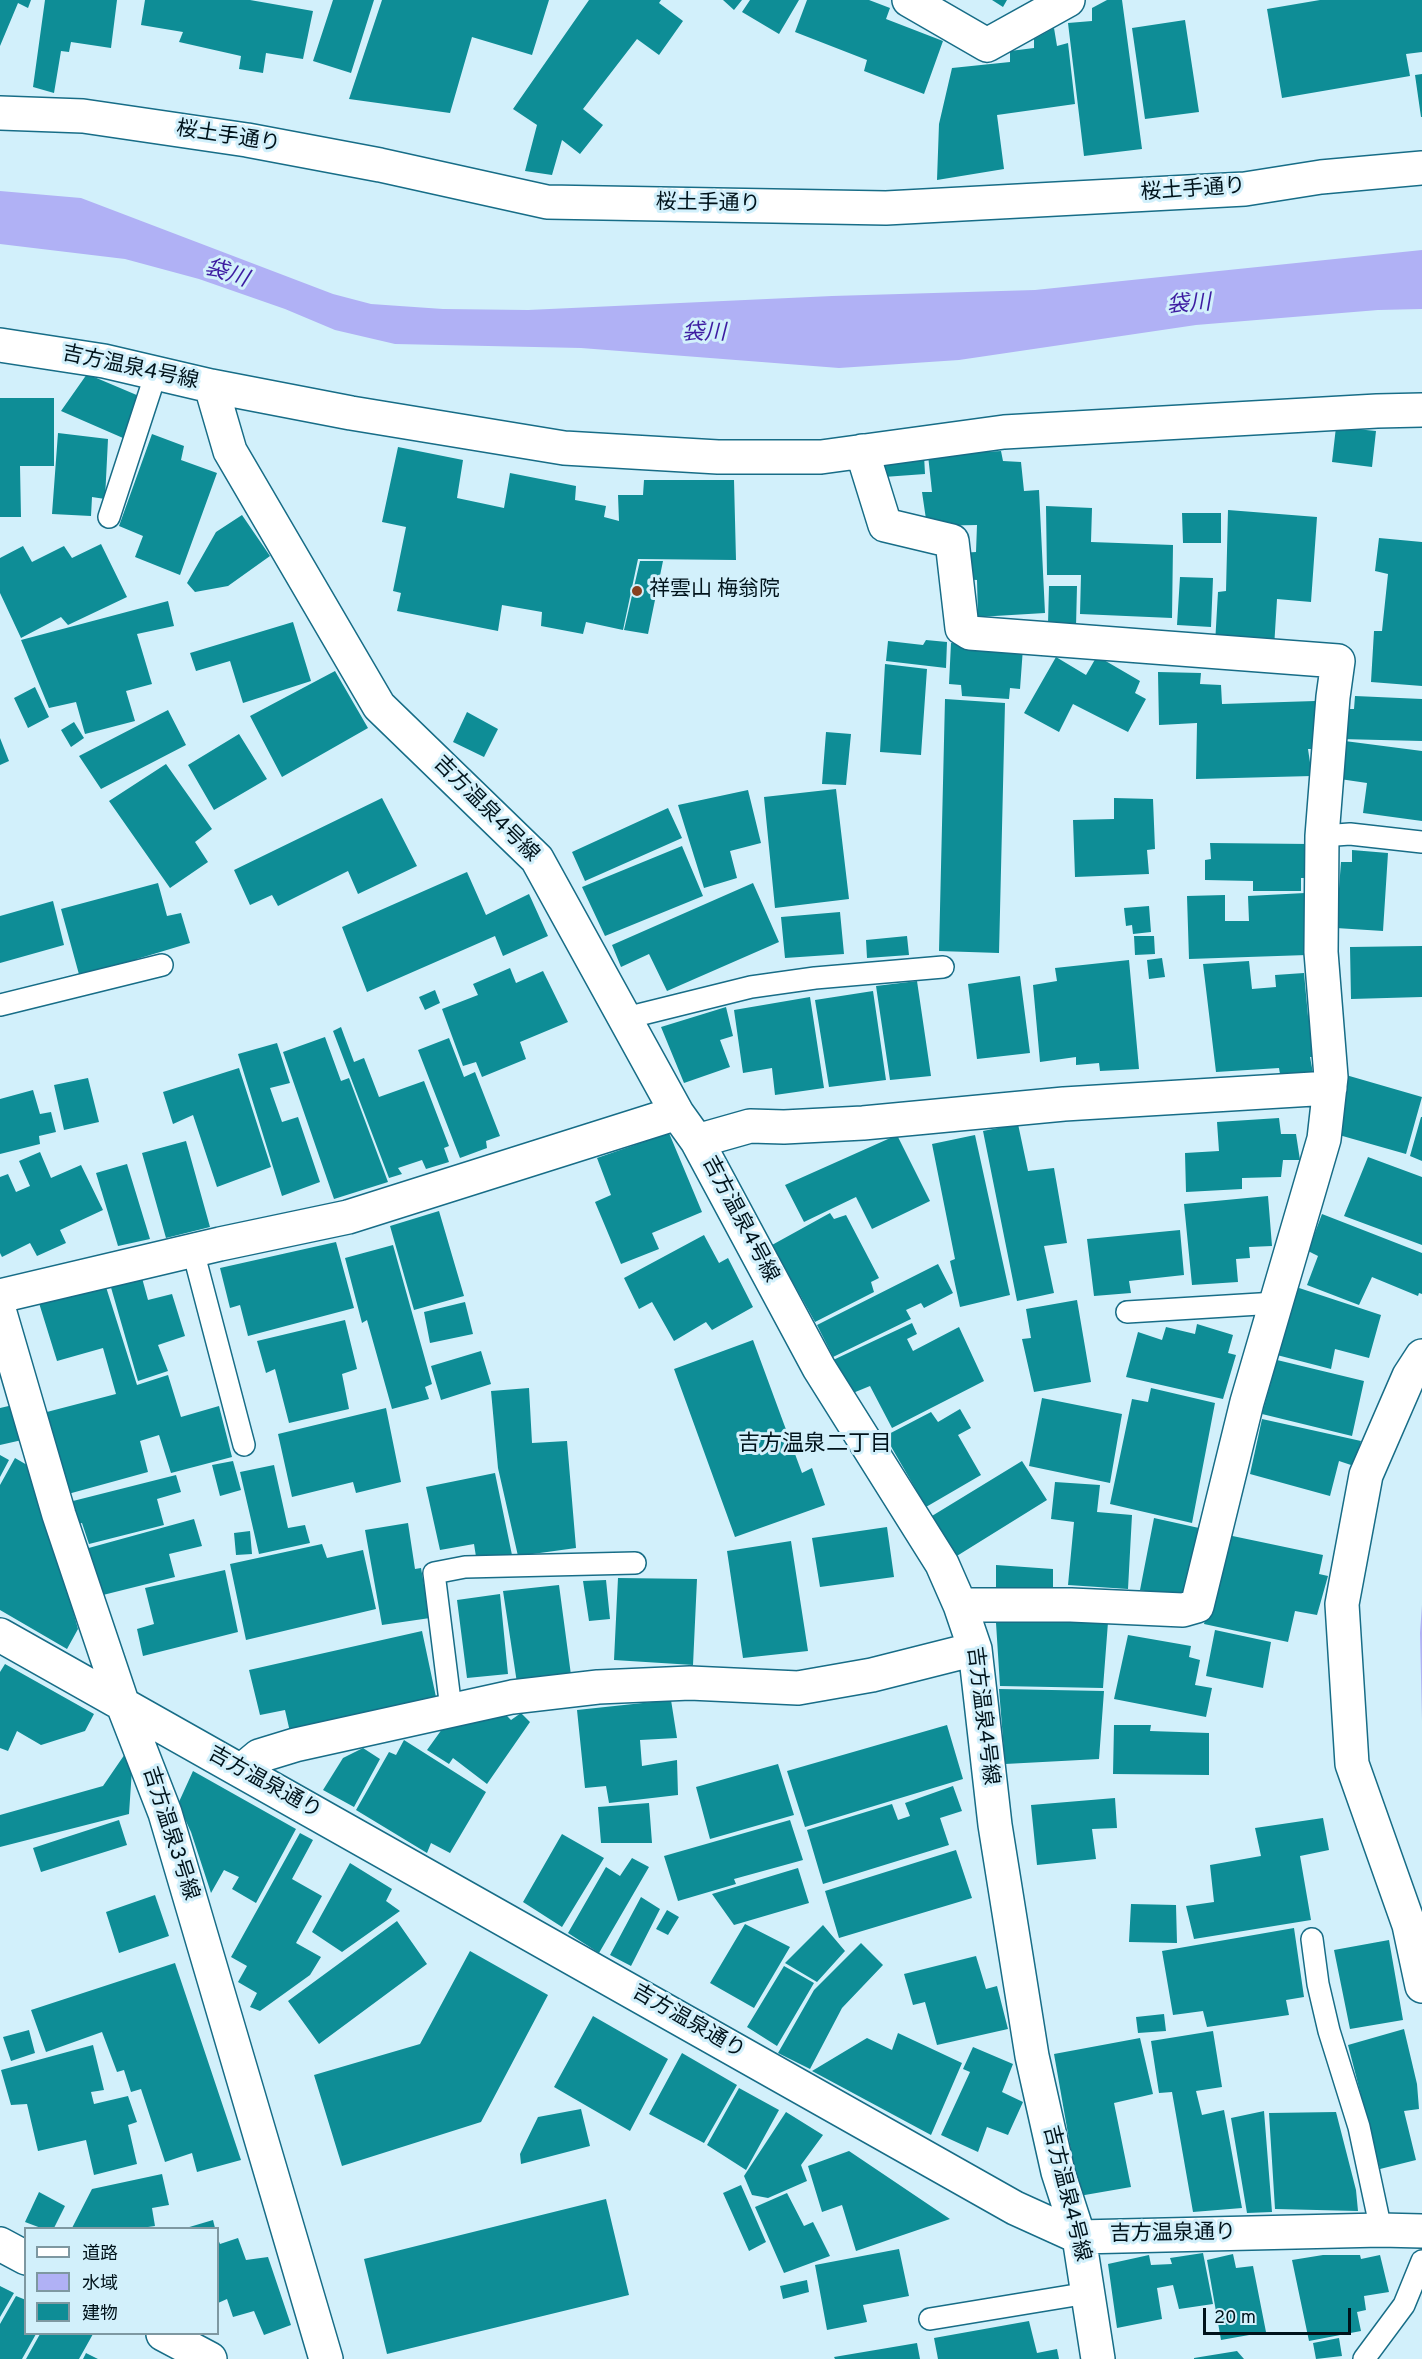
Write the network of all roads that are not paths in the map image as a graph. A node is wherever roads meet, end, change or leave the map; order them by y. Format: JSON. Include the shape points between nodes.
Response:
{"nodes":[{"id":1,"x":909,"y":0,"type":"edge"},
{"id":2,"x":1068,"y":0,"type":"edge"},
{"id":3,"x":0,"y":113,"type":"edge"},
{"id":4,"x":1422,"y":168,"type":"edge"},
{"id":5,"x":0,"y":345,"type":"edge"},
{"id":6,"x":156,"y":373,"type":"junction"},
{"id":7,"x":211,"y":386,"type":"junction"},
{"id":8,"x":1422,"y":410,"type":"edge"},
{"id":9,"x":862,"y":451,"type":"junction"},
{"id":10,"x":109,"y":517,"type":"dead end"},
{"id":11,"x":1322,"y":836,"type":"junction"},
{"id":12,"x":1422,"y":842,"type":"edge"},
{"id":13,"x":162,"y":965,"type":"dead end"},
{"id":14,"x":943,"y":967,"type":"dead end"},
{"id":15,"x":0,"y":1005,"type":"edge"},
{"id":16,"x":626,"y":1018,"type":"junction"},
{"id":17,"x":1330,"y":1088,"type":"junction"},
{"id":18,"x":677,"y":1113,"type":"junction"},
{"id":19,"x":697,"y":1141,"type":"junction"},
{"id":20,"x":193,"y":1251,"type":"junction"},
{"id":21,"x":0,"y":1296,"type":"edge"},
{"id":22,"x":1276,"y":1303,"type":"junction"},
{"id":23,"x":1127,"y":1312,"type":"dead end"},
{"id":24,"x":0,"y":1313,"type":"edge"},
{"id":25,"x":1422,"y":1356,"type":"edge"},
{"id":26,"x":243,"y":1445,"type":"dead end"},
{"id":27,"x":635,"y":1563,"type":"dead end"},
{"id":28,"x":960,"y":1605,"type":"junction"},
{"id":29,"x":0,"y":1635,"type":"edge"},
{"id":30,"x":975,"y":1649,"type":"junction"},
{"id":31,"x":123,"y":1705,"type":"junction"},
{"id":32,"x":452,"y":1709,"type":"junction"},
{"id":33,"x":241,"y":1771,"type":"junction"},
{"id":34,"x":1312,"y":1939,"type":"dead end"},
{"id":35,"x":1422,"y":1986,"type":"edge"},
{"id":36,"x":1381,"y":2230,"type":"junction"},
{"id":37,"x":1422,"y":2231,"type":"edge"},
{"id":38,"x":1079,"y":2237,"type":"junction"},
{"id":39,"x":0,"y":2244,"type":"edge"},
{"id":40,"x":24,"y":2257,"type":"edge"},
{"id":41,"x":1422,"y":2261,"type":"edge"},
{"id":42,"x":1088,"y":2293,"type":"junction"},
{"id":43,"x":930,"y":2319,"type":"dead end"},
{"id":44,"x":165,"y":2335,"type":"edge"},
{"id":45,"x":210,"y":2359,"type":"edge"},
{"id":46,"x":326,"y":2359,"type":"edge"},
{"id":47,"x":1098,"y":2359,"type":"edge"},
{"id":48,"x":1364,"y":2359,"type":"edge"}],
"edges":[{"from":1,"to":2,"type":"street","via":[[987,45]]},
{"from":3,"to":4,"type":"street","name":"桜土手通り","via":[[83,116],[247,140],[547,202],[886,208],[1245,189]]},
{"from":5,"to":6,"type":"street","name":"吉方温泉4号線"},
{"from":6,"to":7,"type":"street","name":"吉方温泉4号線"},
{"from":6,"to":10,"type":"lane"},
{"from":7,"to":9,"type":"street","via":[[564,448],[718,457],[821,457]]},
{"from":7,"to":16,"type":"street","name":"吉方温泉4号線","via":[[230,452],[379,706],[537,859]]},
{"from":8,"to":9,"type":"street","via":[[1004,432]]},
{"from":9,"to":11,"type":"street","via":[[885,525],[952,542],[962,628],[970,633],[1338,661]]},
{"from":11,"to":12,"type":"lane","via":[[1350,834]]},
{"from":11,"to":17,"type":"street","via":[[1321,952]]},
{"from":13,"to":15,"type":"lane"},
{"from":14,"to":16,"type":"lane","via":[[752,987]]},
{"from":16,"to":18,"type":"street","name":"吉方温泉4号線"},
{"from":17,"to":19,"type":"street","via":[[1064,1104],[863,1123],[750,1126]]},
{"from":17,"to":22,"type":"street","via":[[1324,1139]]},
{"from":18,"to":19,"type":"street","name":"吉方温泉4号線"},
{"from":18,"to":20,"type":"street","via":[[348,1217]]},
{"from":19,"to":28,"type":"street","name":"吉方温泉4号線","via":[[819,1368],[942,1564]]},
{"from":20,"to":21,"type":"street"},
{"from":20,"to":26,"type":"lane"},
{"from":22,"to":23,"type":"lane"},
{"from":22,"to":28,"type":"street","via":[[1247,1402],[1197,1606],[1183,1610]]},
{"from":24,"to":31,"type":"street","name":"吉方温泉3号線","via":[[59,1515]]},
{"from":25,"to":35,"type":"street","via":[[1409,1376],[1366,1475],[1342,1604],[1352,1764],[1408,1925]]},
{"from":27,"to":32,"type":"lane","via":[[465,1567],[434,1573]]},
{"from":28,"to":30,"type":"street","name":"吉方温泉4号線"},
{"from":29,"to":31,"type":"street","name":"吉方温泉通り"},
{"from":30,"to":32,"type":"street","via":[[872,1675],[798,1688],[690,1683],[598,1687]]},
{"from":30,"to":38,"type":"street","name":"吉方温泉4号線","via":[[995,1825],[1032,2056],[1058,2172]]},
{"from":31,"to":33,"type":"street","name":"吉方温泉通り"},
{"from":31,"to":46,"type":"street","name":"吉方温泉3号線","via":[[165,1813]]},
{"from":32,"to":33,"type":"street","via":[[295,1745],[260,1756]]},
{"from":33,"to":38,"type":"street","name":"吉方温泉通り","via":[[1015,2208]]},
{"from":34,"to":36,"type":"lane","via":[[1329,2031],[1359,2127]]},
{"from":36,"to":37,"type":"street","name":"吉方温泉通り"},
{"from":36,"to":38,"type":"street","name":"吉方温泉通り"},
{"from":38,"to":42,"type":"street","name":"吉方温泉4号線"},
{"from":39,"to":40,"type":"street"},
{"from":41,"to":48,"type":"lane","via":[[1404,2306]]},
{"from":42,"to":43,"type":"lane"},
{"from":42,"to":47,"type":"street","name":"吉方温泉4号線"},
{"from":44,"to":45,"type":"street"}]}
